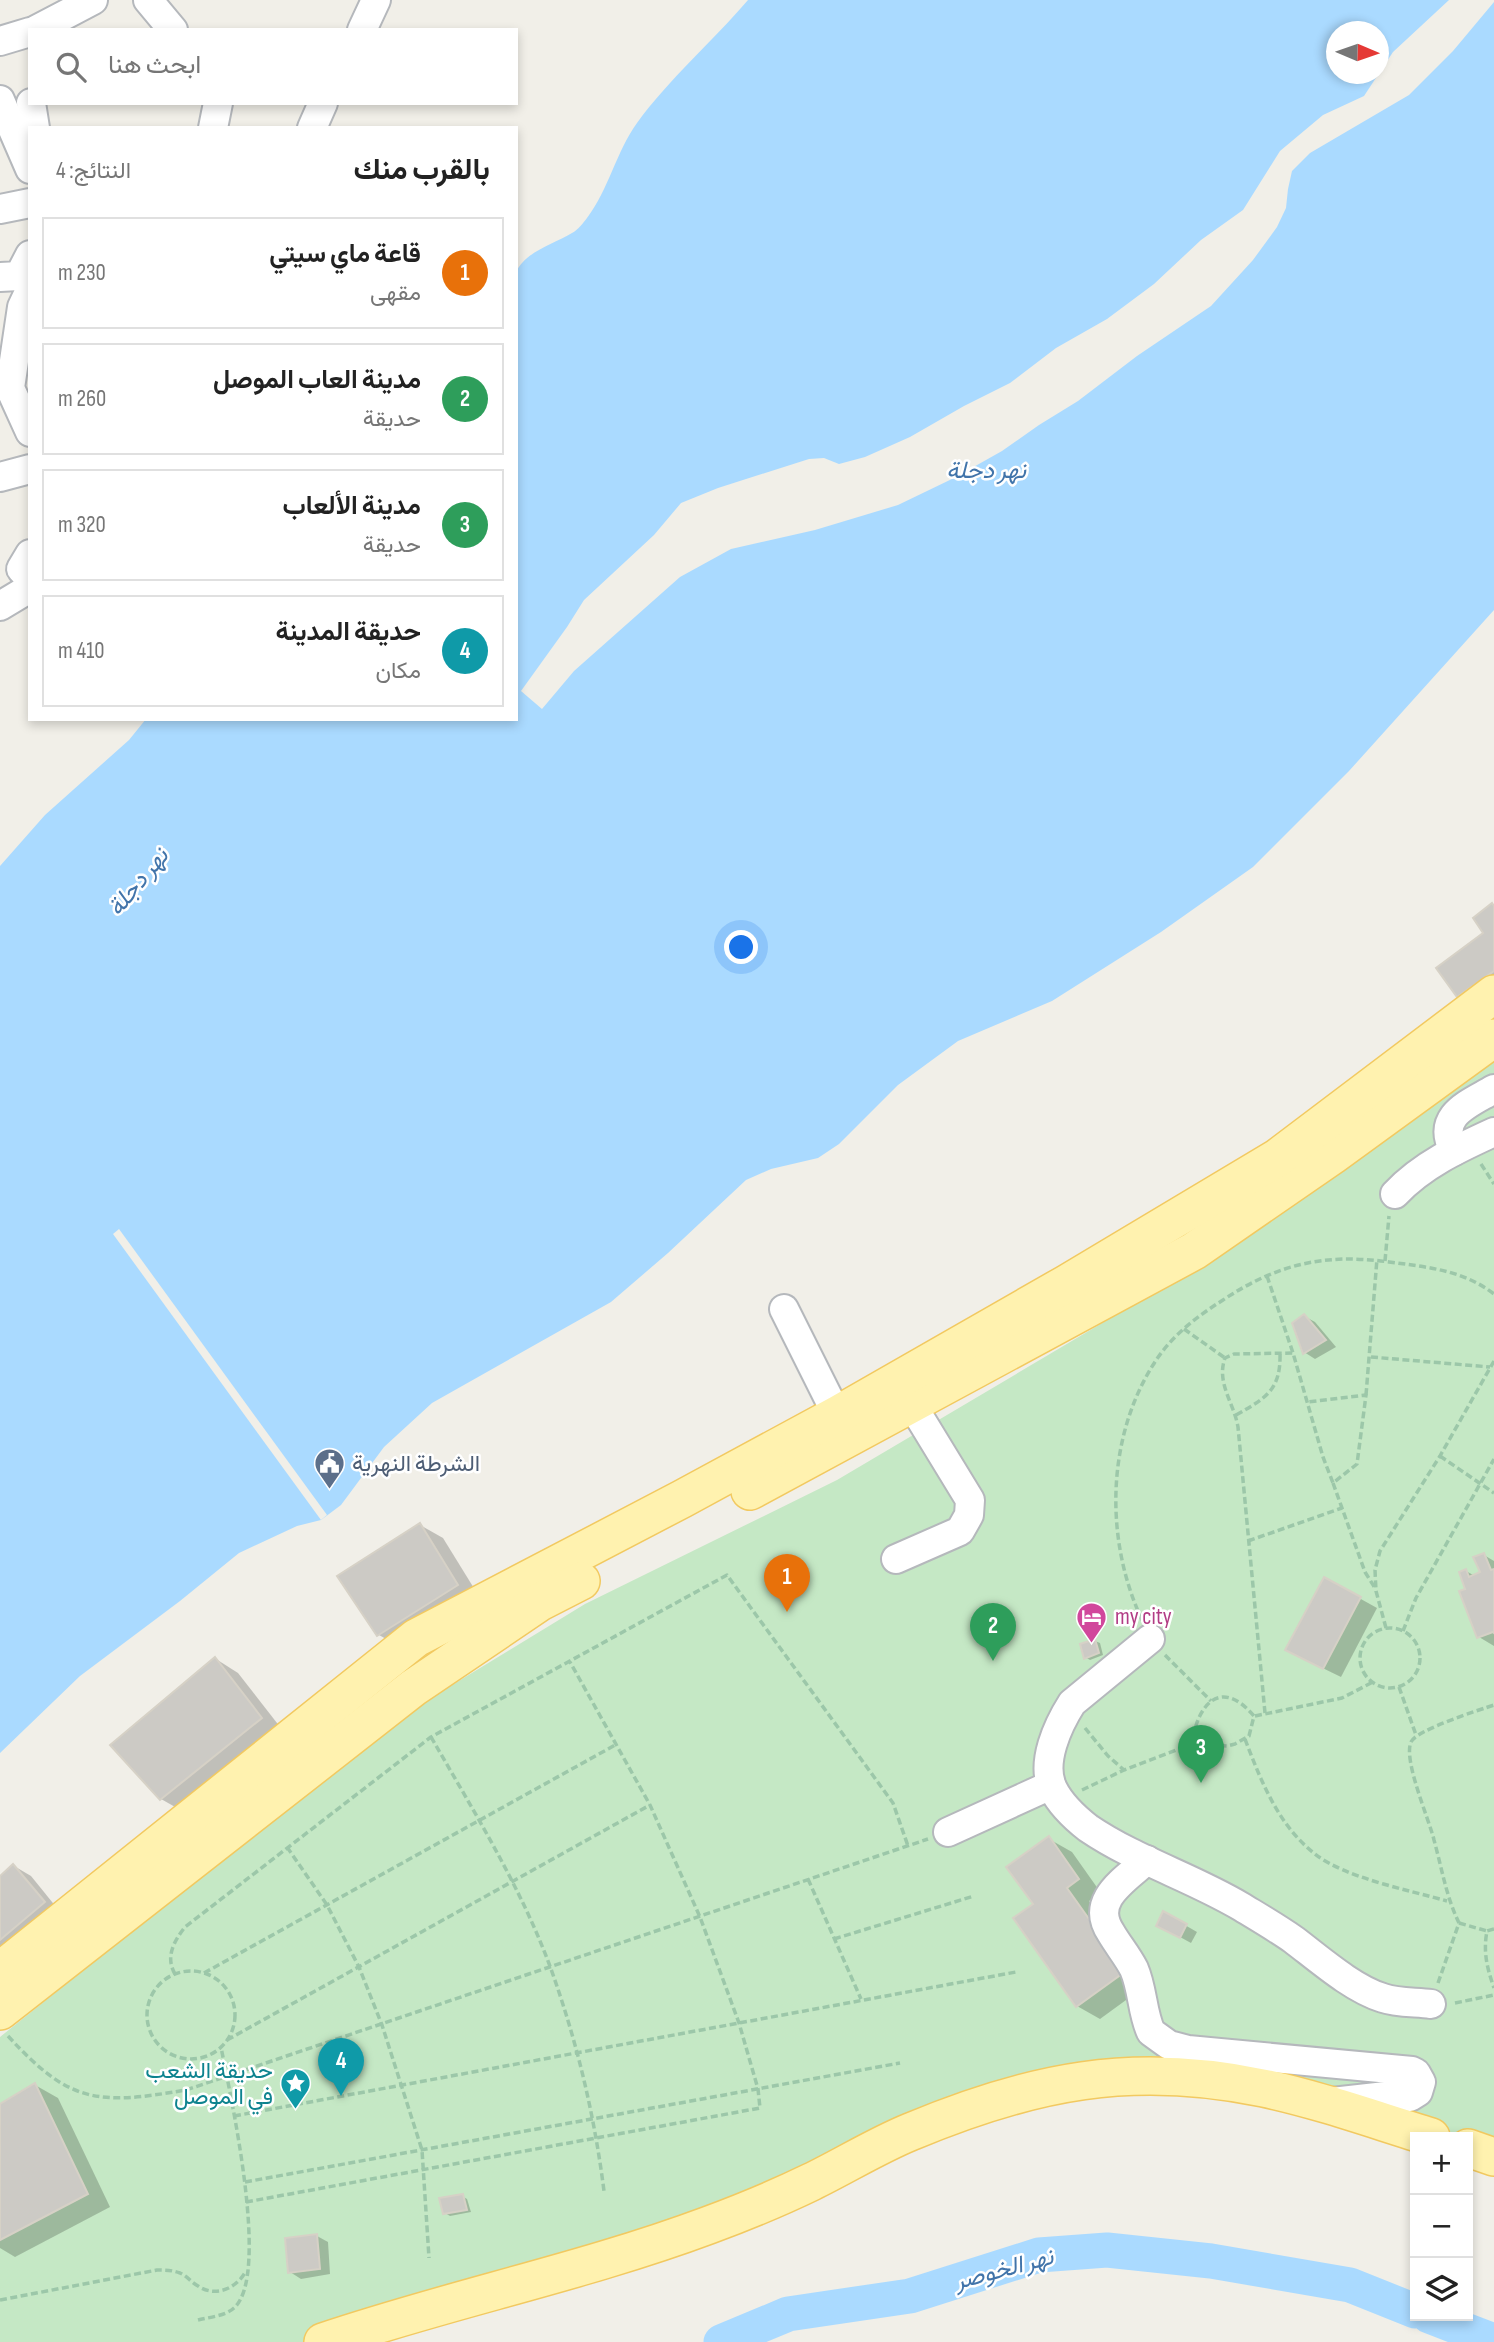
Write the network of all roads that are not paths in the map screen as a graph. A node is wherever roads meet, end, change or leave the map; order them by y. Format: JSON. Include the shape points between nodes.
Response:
{"nodes":[{"id":1,"x":93,"y":0,"type":"edge"},
{"id":2,"x":376,"y":0,"type":"edge"},
{"id":3,"x":153,"y":1,"type":"edge"},
{"id":4,"x":40,"y":28,"type":"edge"},
{"id":5,"x":172,"y":28,"type":"edge"},
{"id":6,"x":363,"y":28,"type":"edge"},
{"id":7,"x":28,"y":33,"type":"edge"},
{"id":8,"x":0,"y":41,"type":"edge"},
{"id":9,"x":0,"y":100,"type":"edge"},
{"id":10,"x":31,"y":105,"type":"edge"},
{"id":11,"x":218,"y":105,"type":"edge"},
{"id":12,"x":322,"y":105,"type":"edge"},
{"id":13,"x":35,"y":126,"type":"edge"},
{"id":14,"x":213,"y":126,"type":"edge"},
{"id":15,"x":313,"y":126,"type":"edge"},
{"id":16,"x":28,"y":164,"type":"edge"},
{"id":17,"x":28,"y":203,"type":"edge"},
{"id":18,"x":0,"y":209,"type":"edge"},
{"id":19,"x":28,"y":259,"type":"edge"},
{"id":20,"x":0,"y":277,"type":"edge"},
{"id":21,"x":28,"y":294,"type":"edge"},
{"id":22,"x":28,"y":428,"type":"edge"},
{"id":23,"x":28,"y":470,"type":"edge"},
{"id":24,"x":0,"y":477,"type":"edge"},
{"id":25,"x":28,"y":557,"type":"edge"},
{"id":26,"x":28,"y":577,"type":"edge"},
{"id":27,"x":28,"y":589,"type":"edge"},
{"id":28,"x":0,"y":606,"type":"edge"},
{"id":29,"x":1494,"y":994,"type":"edge"},
{"id":30,"x":1494,"y":1038,"type":"edge"},
{"id":31,"x":1494,"y":1089,"type":"edge"},
{"id":32,"x":1494,"y":1132,"type":"edge"},
{"id":33,"x":1454,"y":1151,"type":"junction"},
{"id":34,"x":1395,"y":1194,"type":"road end"},
{"id":35,"x":1074,"y":1298,"type":"junction"},
{"id":36,"x":784,"y":1309,"type":"dead end"},
{"id":37,"x":912,"y":1405,"type":"junction"},
{"id":38,"x":837,"y":1415,"type":"junction"},
{"id":39,"x":896,"y":1559,"type":"dead end"},
{"id":40,"x":1150,"y":1639,"type":"road end"},
{"id":41,"x":1056,"y":1794,"type":"junction"},
{"id":42,"x":948,"y":1832,"type":"road end"},
{"id":43,"x":1147,"y":1860,"type":"junction"},
{"id":44,"x":0,"y":1971,"type":"edge"},
{"id":45,"x":1431,"y":2004,"type":"road end"},
{"id":46,"x":2,"y":2016,"type":"edge"},
{"id":47,"x":1319,"y":2103,"type":"junction"},
{"id":48,"x":1415,"y":2132,"type":"edge"},
{"id":49,"x":1473,"y":2150,"type":"edge"},
{"id":50,"x":1494,"y":2157,"type":"edge"},
{"id":51,"x":323,"y":2342,"type":"edge"}],
"edges":[{"from":1,"to":4,"type":"street"},
{"from":2,"to":6,"type":"street"},
{"from":3,"to":5,"type":"street"},
{"from":7,"to":8,"type":"street"},
{"from":9,"to":16,"type":"street"},
{"from":10,"to":13,"type":"street"},
{"from":11,"to":14,"type":"street"},
{"from":12,"to":15,"type":"street"},
{"from":17,"to":18,"type":"street"},
{"from":19,"to":20,"type":"street","via":[[19,276]]},
{"from":21,"to":22,"type":"street","via":[[10,388]]},
{"from":23,"to":24,"type":"street"},
{"from":25,"to":26,"type":"street","via":[[21,569]]},
{"from":27,"to":28,"type":"street"},
{"from":29,"to":35,"type":"main road","via":[[1277,1158]]},
{"from":30,"to":35,"type":"main road","via":[[1194,1251]]},
{"from":31,"to":33,"type":"street","via":[[1451,1119],[1448,1134]]},
{"from":32,"to":33,"type":"street"},
{"from":33,"to":34,"type":"street"},
{"from":35,"to":37,"type":"main road"},
{"from":35,"to":38,"type":"main road"},
{"from":36,"to":38,"type":"street"},
{"from":37,"to":39,"type":"street","via":[[970,1500],[969,1515],[960,1531]]},
{"from":37,"to":46,"type":"main road","via":[[540,1602],[413,1688]]},
{"from":38,"to":44,"type":"main road","via":[[416,1638]]},
{"from":40,"to":41,"type":"street","via":[[1072,1703],[1063,1717],[1049,1767]]},
{"from":41,"to":42,"type":"street"},
{"from":41,"to":43,"type":"street","via":[[1089,1829]]},
{"from":43,"to":45,"type":"street","via":[[1238,1905],[1340,1976],[1383,1998]]},
{"from":43,"to":47,"type":"street","via":[[1108,1897],[1103,1914],[1133,1966],[1154,2036],[1199,2052],[1412,2071],[1421,2082],[1410,2097]]},
{"from":47,"to":48,"type":"main road"},
{"from":47,"to":51,"type":"main road","via":[[1265,2088],[1178,2076],[1090,2078],[1047,2086],[908,2133],[783,2195],[695,2230]]},
{"from":49,"to":50,"type":"main road"}]}
